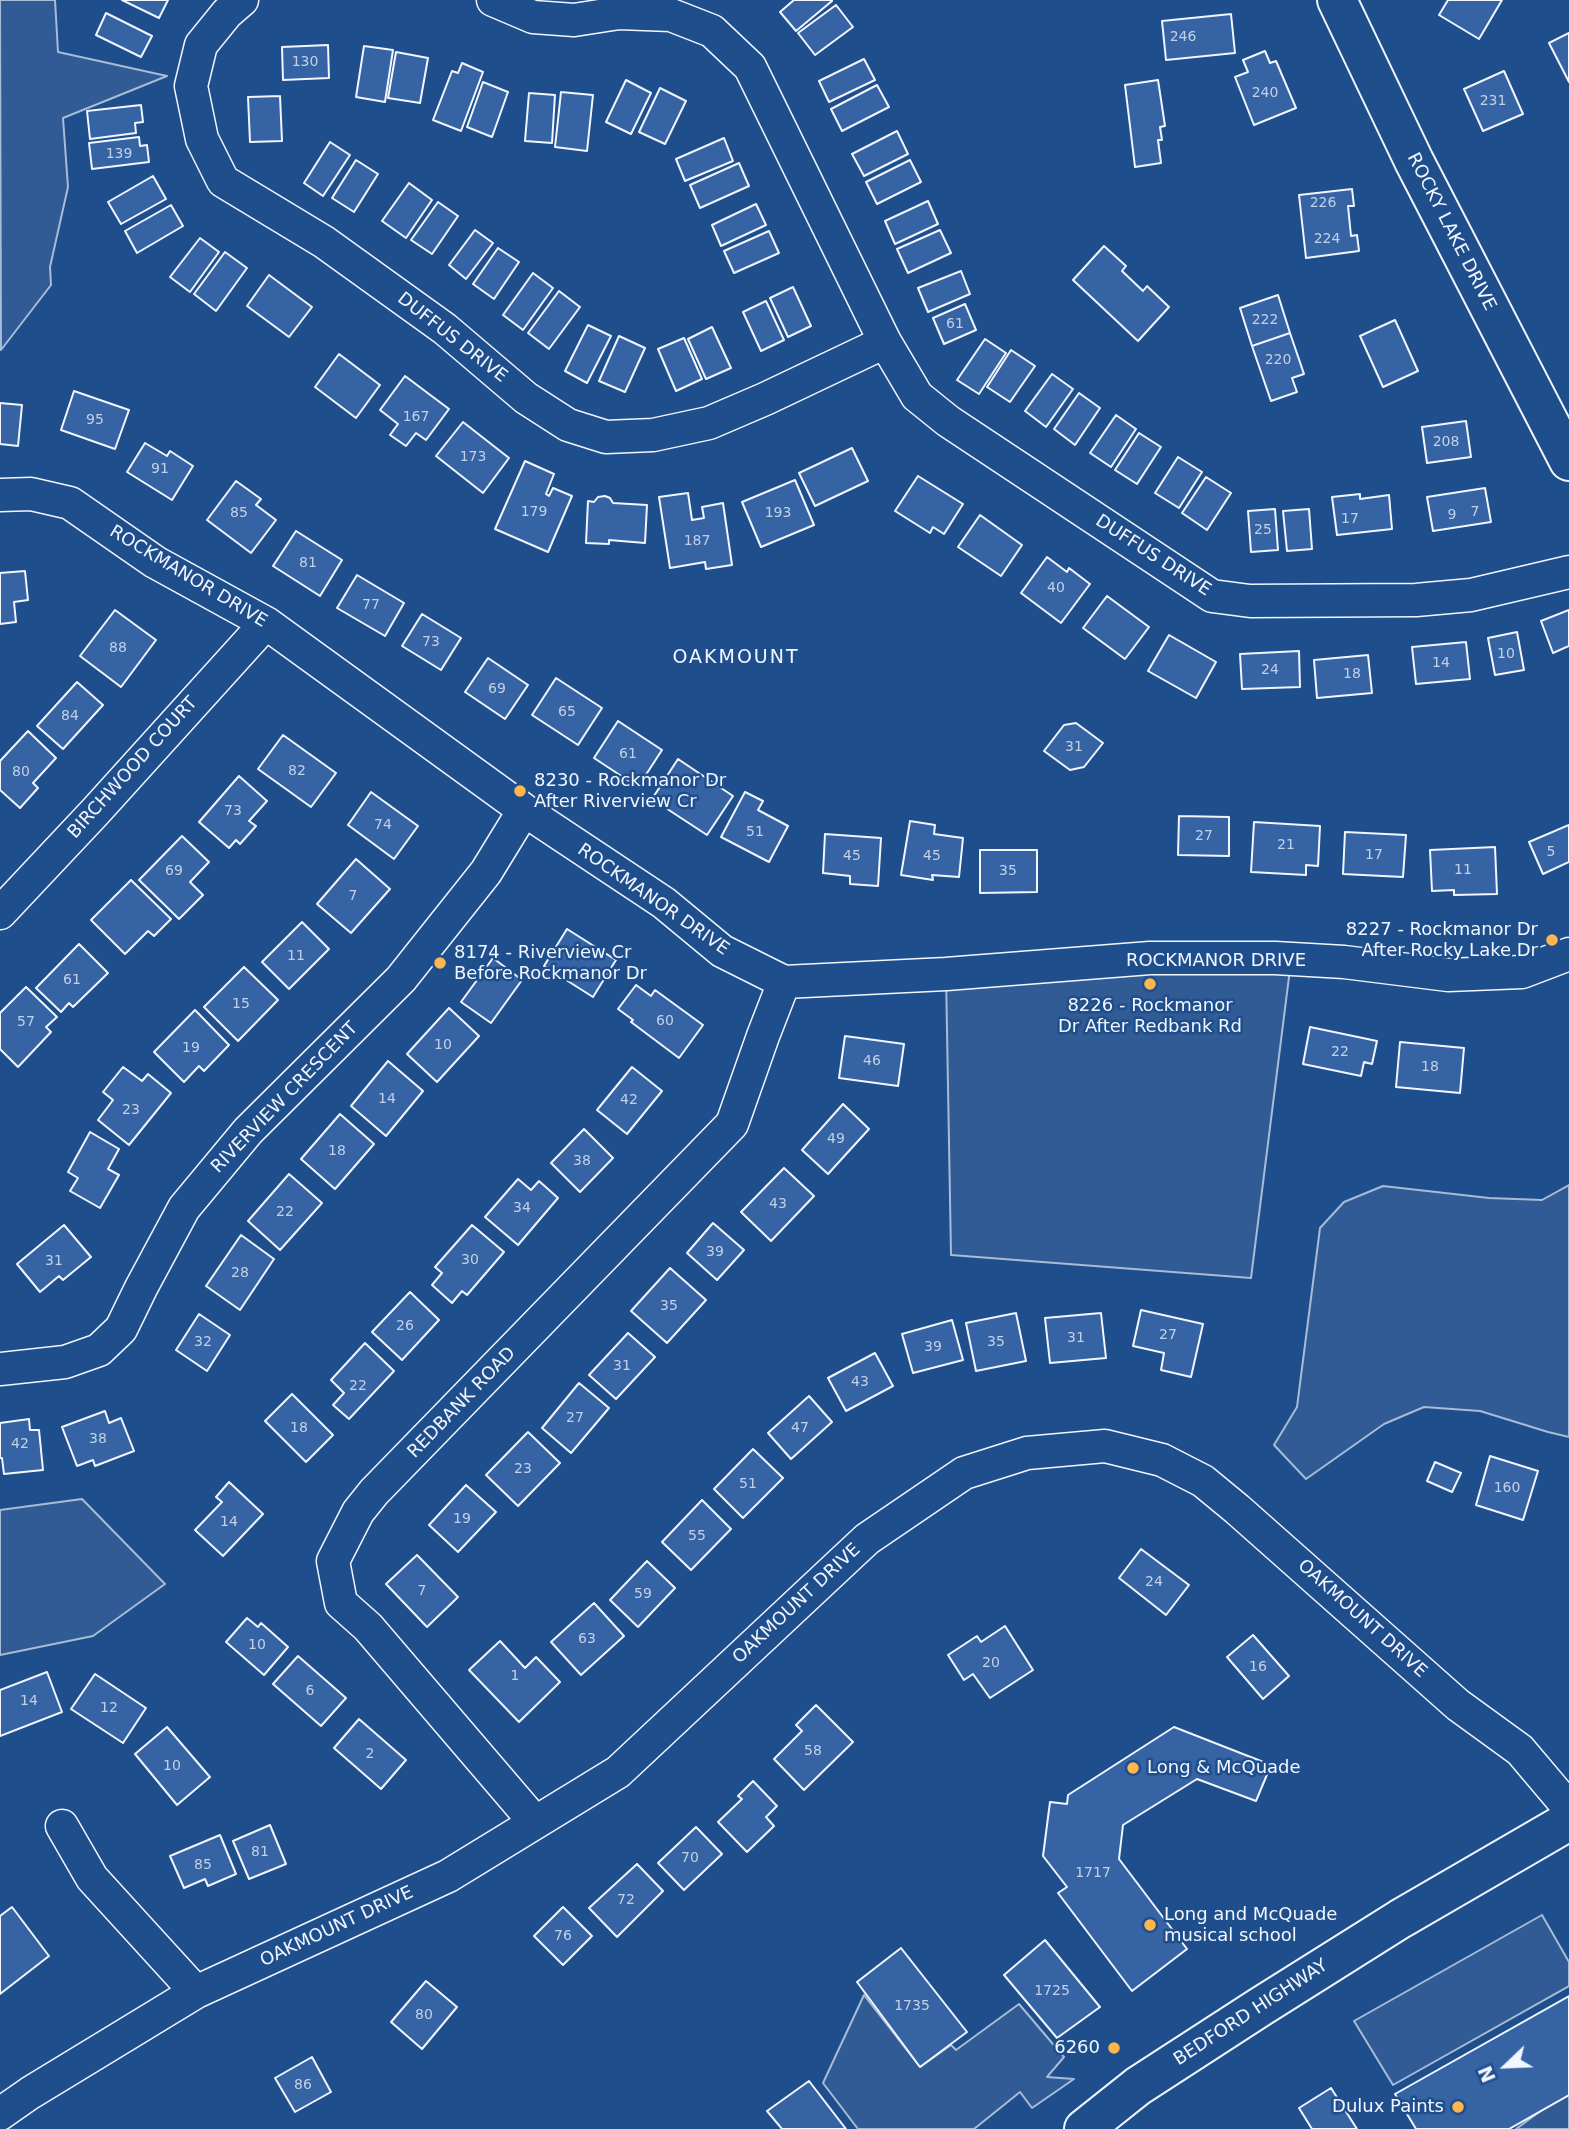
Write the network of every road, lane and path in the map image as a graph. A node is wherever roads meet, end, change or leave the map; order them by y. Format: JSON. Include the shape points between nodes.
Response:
{"nodes":[{"id":1,"x":242,"y":0,"type":"edge"},
{"id":2,"x":492,"y":0,"type":"edge"},
{"id":3,"x":1337,"y":0,"type":"edge"},
{"id":4,"x":886,"y":342,"type":"junction"},
{"id":5,"x":1569,"y":461,"type":"edge"},
{"id":6,"x":0,"y":495,"type":"edge"},
{"id":7,"x":1569,"y":572,"type":"edge"},
{"id":8,"x":266,"y":623,"type":"junction"},
{"id":9,"x":524,"y":810,"type":"junction"},
{"id":10,"x":0,"y":913,"type":"edge"},
{"id":11,"x":1569,"y":954,"type":"edge"},
{"id":12,"x":785,"y":982,"type":"junction"},
{"id":13,"x":0,"y":1369,"type":"edge"},
{"id":14,"x":1569,"y":1808,"type":"edge"},
{"id":15,"x":534,"y":1821,"type":"junction"},
{"id":16,"x":1569,"y":1821,"type":"edge"},
{"id":17,"x":62,"y":1826,"type":"dead end"},
{"id":18,"x":197,"y":1992,"type":"junction"},
{"id":19,"x":0,"y":2114,"type":"edge"},
{"id":20,"x":1084,"y":2129,"type":"edge"}],
"edges":[{"from":1,"to":4,"type":"street","name":"DUFFUS DRIVE","via":[[201,45],[191,86],[202,139],[223,181],[324,242],[445,329],[526,398],[568,425],[606,436],[653,435],[709,423]]},
{"from":2,"to":4,"type":"street","name":"DUFFUS DRIVE","via":[[533,17],[574,20],[619,13],[671,15],[712,32],[750,66]]},
{"from":3,"to":5,"type":"main road","name":"ROCKY LAKE DRIVE"},
{"from":4,"to":7,"type":"street","name":"DUFFUS DRIVE","via":[[917,396],[948,421],[1212,596],[1250,601],[1416,600],[1471,595]]},
{"from":6,"to":8,"type":"street","name":"ROCKMANOR DRIVE","via":[[31,494],[70,503],[155,562]]},
{"from":8,"to":9,"type":"street","name":"ROCKMANOR DRIVE"},
{"from":8,"to":10,"type":"street","name":"BIRCHWOOD COURT"},
{"from":9,"to":12,"type":"street","name":"ROCKMANOR DRIVE","via":[[664,903],[722,951]]},
{"from":9,"to":13,"type":"street","name":"RIVERVIEW CRESCENT","via":[[486,872],[401,979],[248,1131],[184,1208],[121,1329],[99,1350],[65,1362]]},
{"from":11,"to":12,"type":"street","name":"ROCKMANOR DRIVE","via":[[1522,972],[1448,975],[1275,958],[1150,958]]},
{"from":12,"to":15,"type":"street","name":"REDBANK ROAD","via":[[732,1124],[374,1492],[358,1512],[333,1562],[341,1602],[368,1627]]},
{"from":14,"to":15,"type":"street","name":"OAKMOUNT DRIVE","via":[[1520,1750],[1458,1705],[1203,1481],[1162,1460],[1105,1446],[1027,1453],[964,1474],[867,1539],[618,1772]]},
{"from":15,"to":18,"type":"street","name":"OAKMOUNT DRIVE","via":[[448,1876]]},
{"from":16,"to":20,"type":"main road","name":"BEDFORD HIGHWAY","via":[[1260,2007],[1138,2086]]},
{"from":17,"to":18,"type":"street","via":[[92,1878]]},
{"from":18,"to":19,"type":"street","name":"OAKMOUNT DRIVE"}]}
